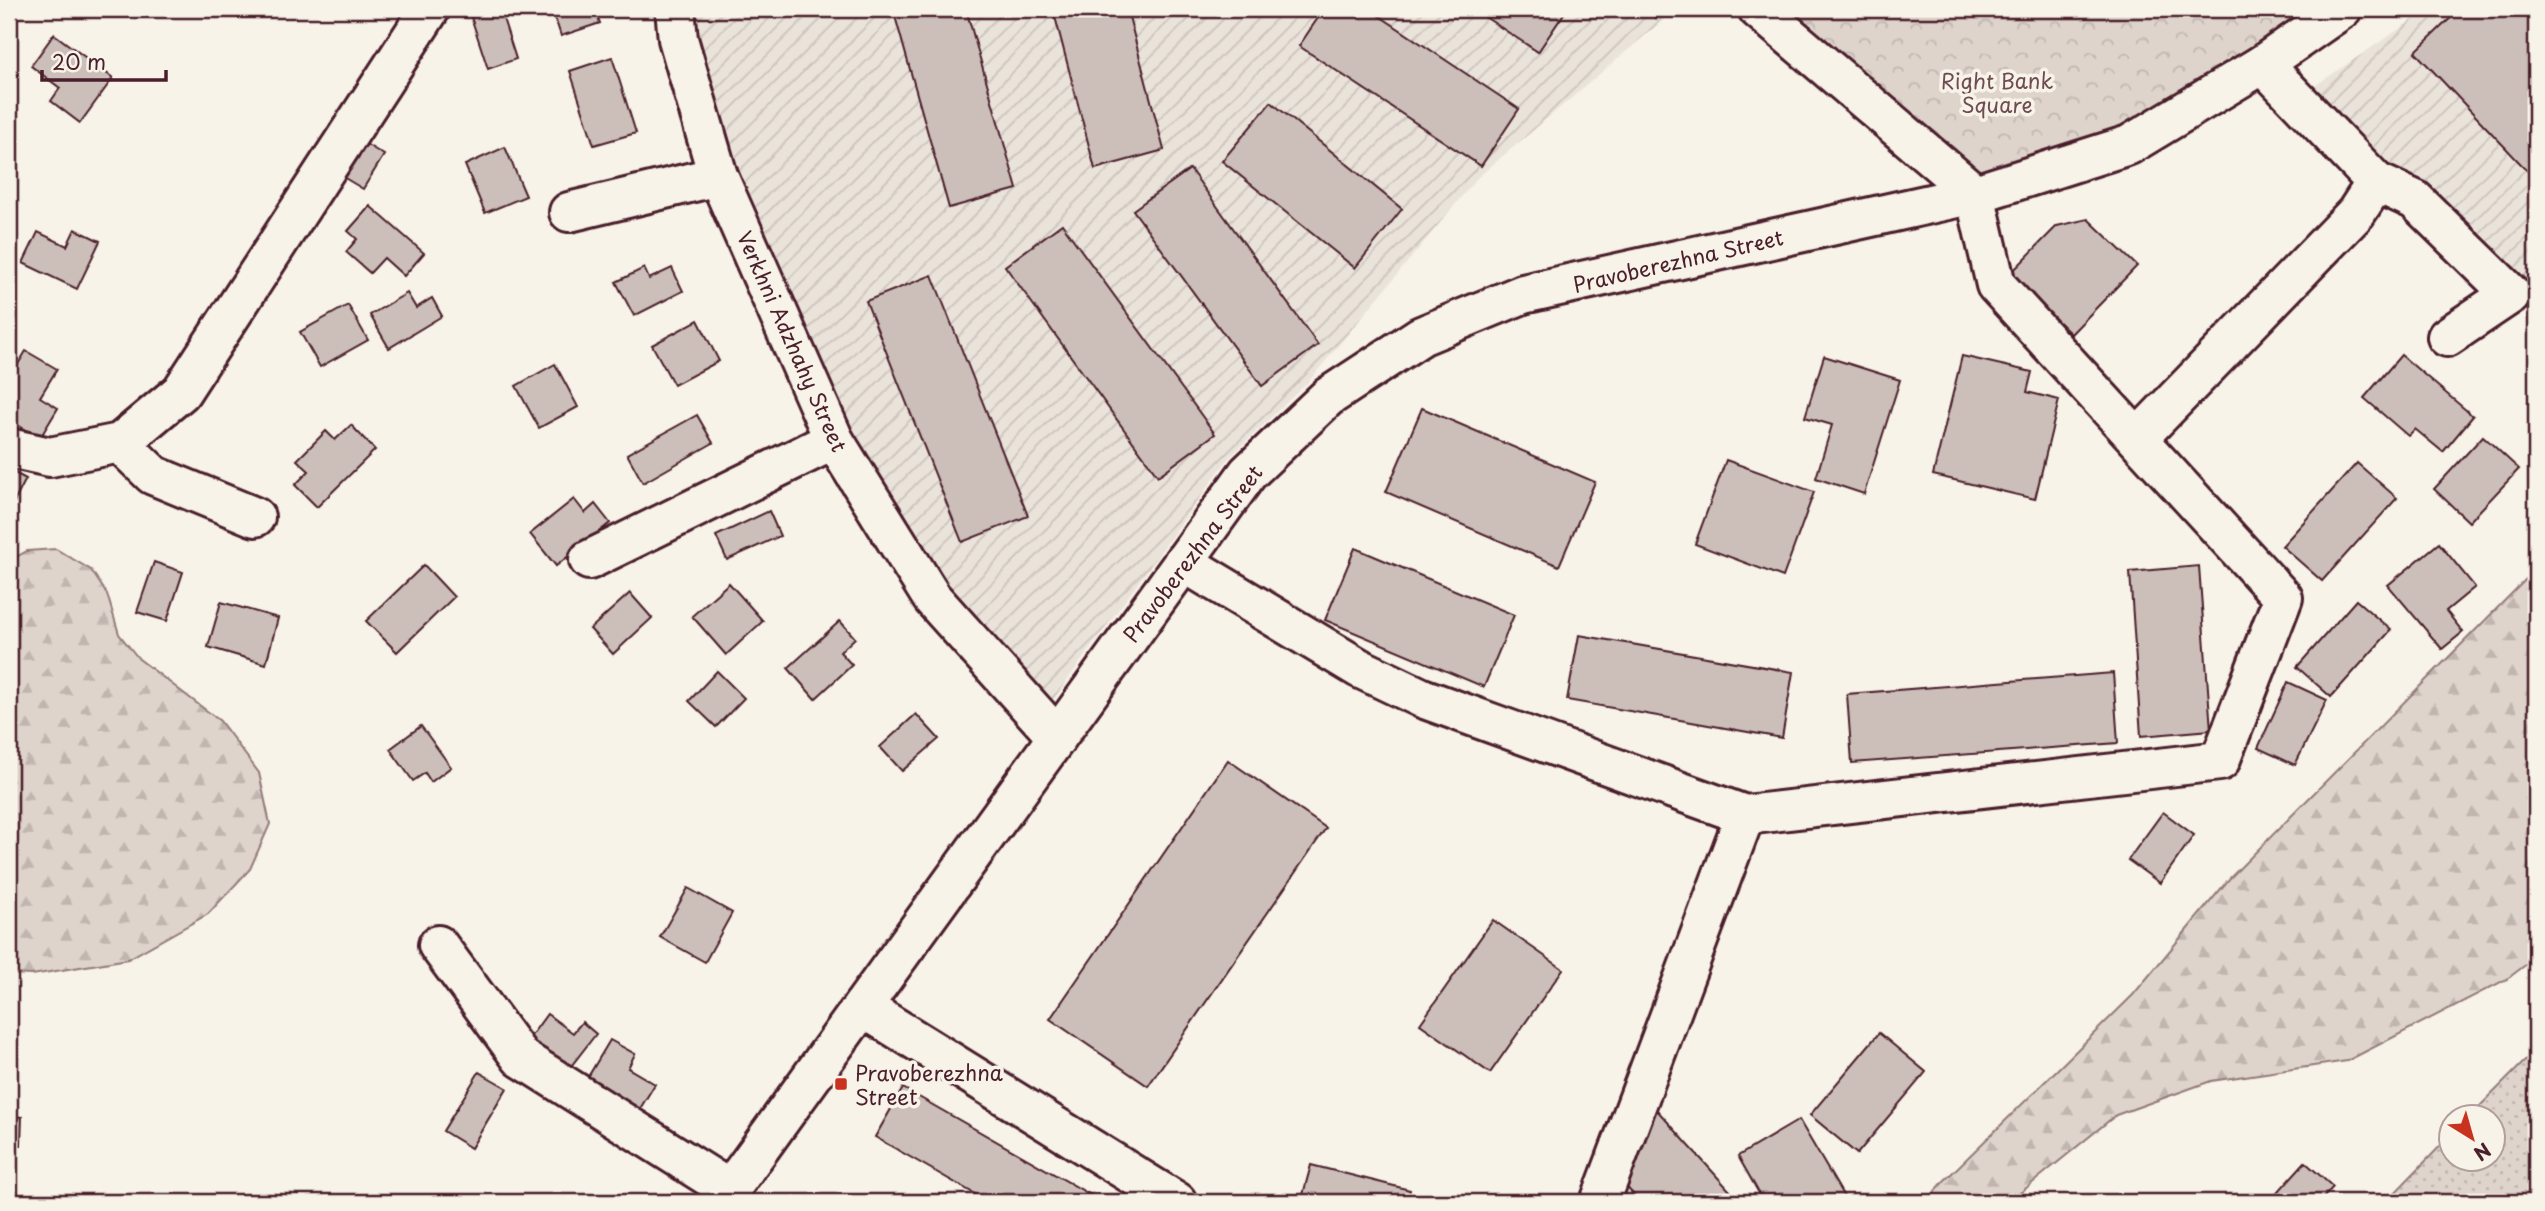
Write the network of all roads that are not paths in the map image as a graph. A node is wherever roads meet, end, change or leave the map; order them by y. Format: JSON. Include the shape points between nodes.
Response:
{"nodes":[{"id":1,"x":430,"y":9,"type":"edge"},
{"id":2,"x":675,"y":9,"type":"edge"},
{"id":3,"x":1758,"y":9,"type":"edge"},
{"id":4,"x":2342,"y":9,"type":"edge"},
{"id":5,"x":2263,"y":64,"type":"junction"},
{"id":6,"x":718,"y":176,"type":"junction"},
{"id":7,"x":2376,"y":182,"type":"junction"},
{"id":8,"x":1975,"y":194,"type":"junction"},
{"id":9,"x":569,"y":212,"type":"dead end"},
{"id":10,"x":2447,"y":337,"type":"dead end"},
{"id":11,"x":2138,"y":438,"type":"junction"},
{"id":12,"x":834,"y":440,"type":"junction"},
{"id":13,"x":120,"y":443,"type":"junction"},
{"id":14,"x":9,"y":448,"type":"edge"},
{"id":15,"x":255,"y":517,"type":"dead end"},
{"id":16,"x":589,"y":560,"type":"dead end"},
{"id":17,"x":1183,"y":562,"type":"junction"},
{"id":18,"x":1056,"y":737,"type":"junction"},
{"id":19,"x":1745,"y":815,"type":"junction"},
{"id":20,"x":438,"y":945,"type":"dead end"},
{"id":21,"x":862,"y":1007,"type":"junction"},
{"id":22,"x":725,"y":1196,"type":"edge"},
{"id":23,"x":1177,"y":1202,"type":"edge"},
{"id":24,"x":1600,"y":1202,"type":"edge"}],
"edges":[{"from":1,"to":13,"type":"street","via":[[181,392]]},
{"from":2,"to":6,"type":"street","name":"Verkhni Adzhahy Street","via":[[678,39]]},
{"from":3,"to":8,"type":"street"},
{"from":4,"to":5,"type":"street","name":"Pravoberezhna Street"},
{"from":5,"to":7,"type":"street"},
{"from":5,"to":8,"type":"street","name":"Pravoberezhna Street","via":[[2129,145]]},
{"from":6,"to":9,"type":"street"},
{"from":6,"to":12,"type":"street","name":"Verkhni Adzhahy Street"},
{"from":7,"to":10,"type":"street","via":[[2415,200],[2511,294]]},
{"from":7,"to":11,"type":"street","via":[[2356,213]]},
{"from":8,"to":11,"type":"street","via":[[1996,285]]},
{"from":8,"to":17,"type":"street","name":"Pravoberezhna Street","via":[[1523,294],[1421,336],[1328,397],[1248,473]]},
{"from":11,"to":19,"type":"street","via":[[2283,598],[2220,761]]},
{"from":12,"to":16,"type":"street"},
{"from":12,"to":18,"type":"street","name":"Verkhni Adzhahy Street","via":[[932,598]]},
{"from":13,"to":14,"type":"street","via":[[50,457]]},
{"from":13,"to":15,"type":"street","via":[[153,475]]},
{"from":17,"to":18,"type":"street","name":"Pravoberezhna Street"},
{"from":17,"to":19,"type":"street","via":[[1359,668],[1422,698]]},
{"from":18,"to":21,"type":"street","name":"Pravoberezhna Street"},
{"from":19,"to":24,"type":"street"},
{"from":20,"to":22,"type":"street","via":[[521,1058]]},
{"from":21,"to":22,"type":"street","name":"Pravoberezhna Street"},
{"from":21,"to":23,"type":"street"}]}
